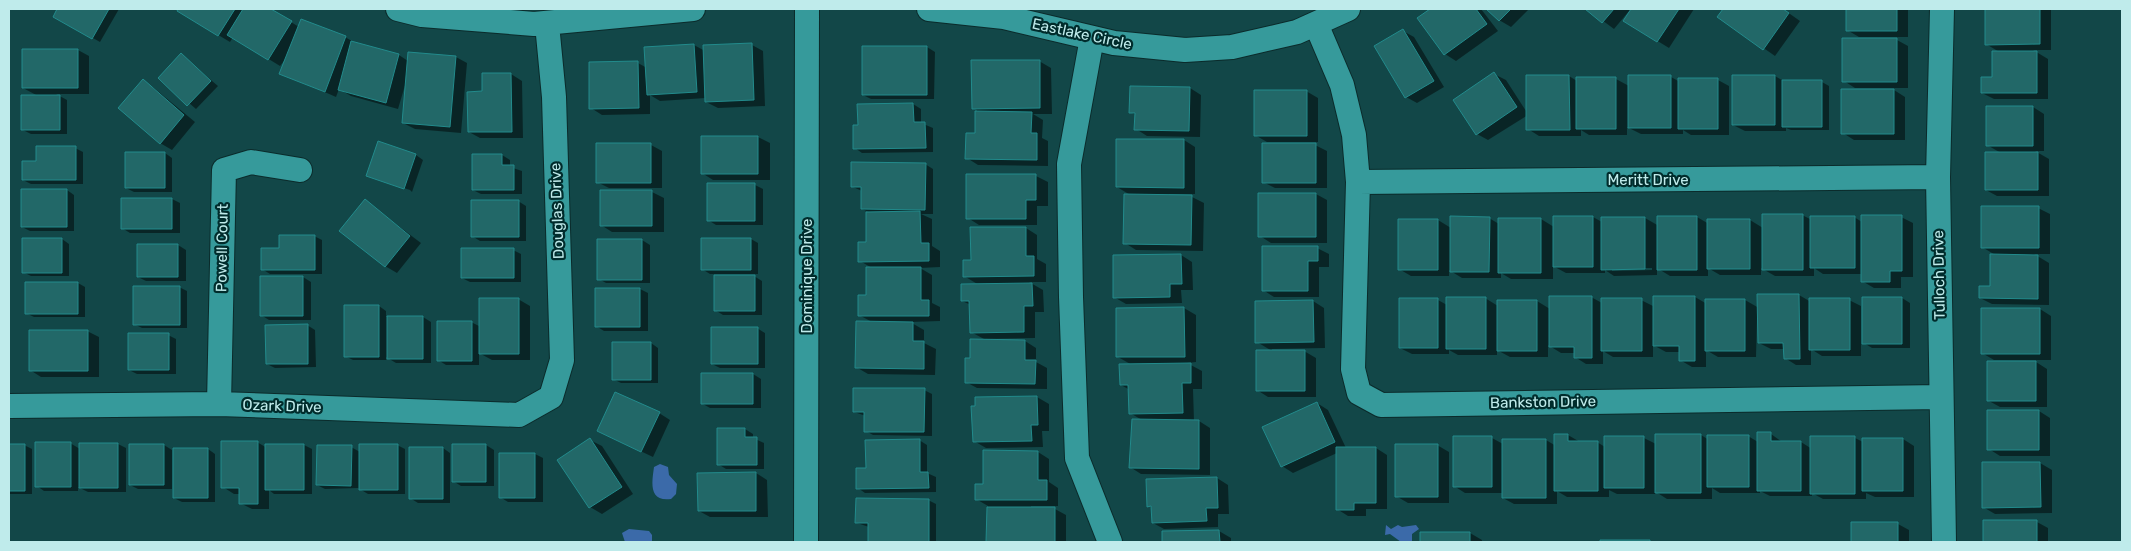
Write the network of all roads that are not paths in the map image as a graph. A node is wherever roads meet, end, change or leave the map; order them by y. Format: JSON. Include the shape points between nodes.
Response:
{"nodes":[{"id":1,"x":398,"y":9,"type":"edge"},
{"id":2,"x":693,"y":9,"type":"edge"},
{"id":3,"x":807,"y":9,"type":"edge"},
{"id":4,"x":929,"y":9,"type":"edge"},
{"id":5,"x":1348,"y":9,"type":"edge"},
{"id":6,"x":1942,"y":9,"type":"edge"},
{"id":7,"x":547,"y":24,"type":"junction"},
{"id":8,"x":1316,"y":24,"type":"junction"},
{"id":9,"x":1092,"y":38,"type":"junction"},
{"id":10,"x":300,"y":170,"type":"dead end"},
{"id":11,"x":1938,"y":177,"type":"junction"},
{"id":12,"x":1358,"y":182,"type":"junction"},
{"id":13,"x":1941,"y":396,"type":"junction"},
{"id":14,"x":551,"y":397,"type":"joint"},
{"id":15,"x":219,"y":404,"type":"junction"},
{"id":16,"x":9,"y":406,"type":"edge"},
{"id":17,"x":806,"y":542,"type":"edge"},
{"id":18,"x":1110,"y":542,"type":"edge"},
{"id":19,"x":1944,"y":542,"type":"edge"}],
"edges":[{"from":1,"to":7,"type":"street","via":[[422,15]]},
{"from":2,"to":7,"type":"street"},
{"from":3,"to":17,"type":"street","name":"Dominique Drive"},
{"from":4,"to":9,"type":"street","name":"Eastlake Circle","via":[[1004,17]]},
{"from":5,"to":8,"type":"street","name":"Eastlake Circle"},
{"from":6,"to":11,"type":"street","name":"Tulloch Drive"},
{"from":7,"to":14,"type":"street","name":"Douglas Drive","via":[[554,97],[562,360]]},
{"from":8,"to":9,"type":"street","name":"Eastlake Circle","via":[[1297,32],[1232,47],[1185,50]]},
{"from":8,"to":12,"type":"street","name":"Bankston Drive","via":[[1342,85],[1354,135]]},
{"from":9,"to":18,"type":"street","via":[[1069,164],[1071,316],[1077,458]]},
{"from":10,"to":15,"type":"street","name":"Powell Court","via":[[251,162],[224,170]]},
{"from":11,"to":12,"type":"street","name":"Meritt Drive"},
{"from":11,"to":13,"type":"street","name":"Tulloch Drive"},
{"from":12,"to":13,"type":"street","name":"Bankston Drive","via":[[1353,369],[1360,393],[1380,405]]},
{"from":13,"to":19,"type":"street","name":"Tulloch Drive"},
{"from":14,"to":15,"type":"street","name":"Ozark Drive","via":[[519,415]]},
{"from":15,"to":16,"type":"street","name":"Ozark Drive"}]}
